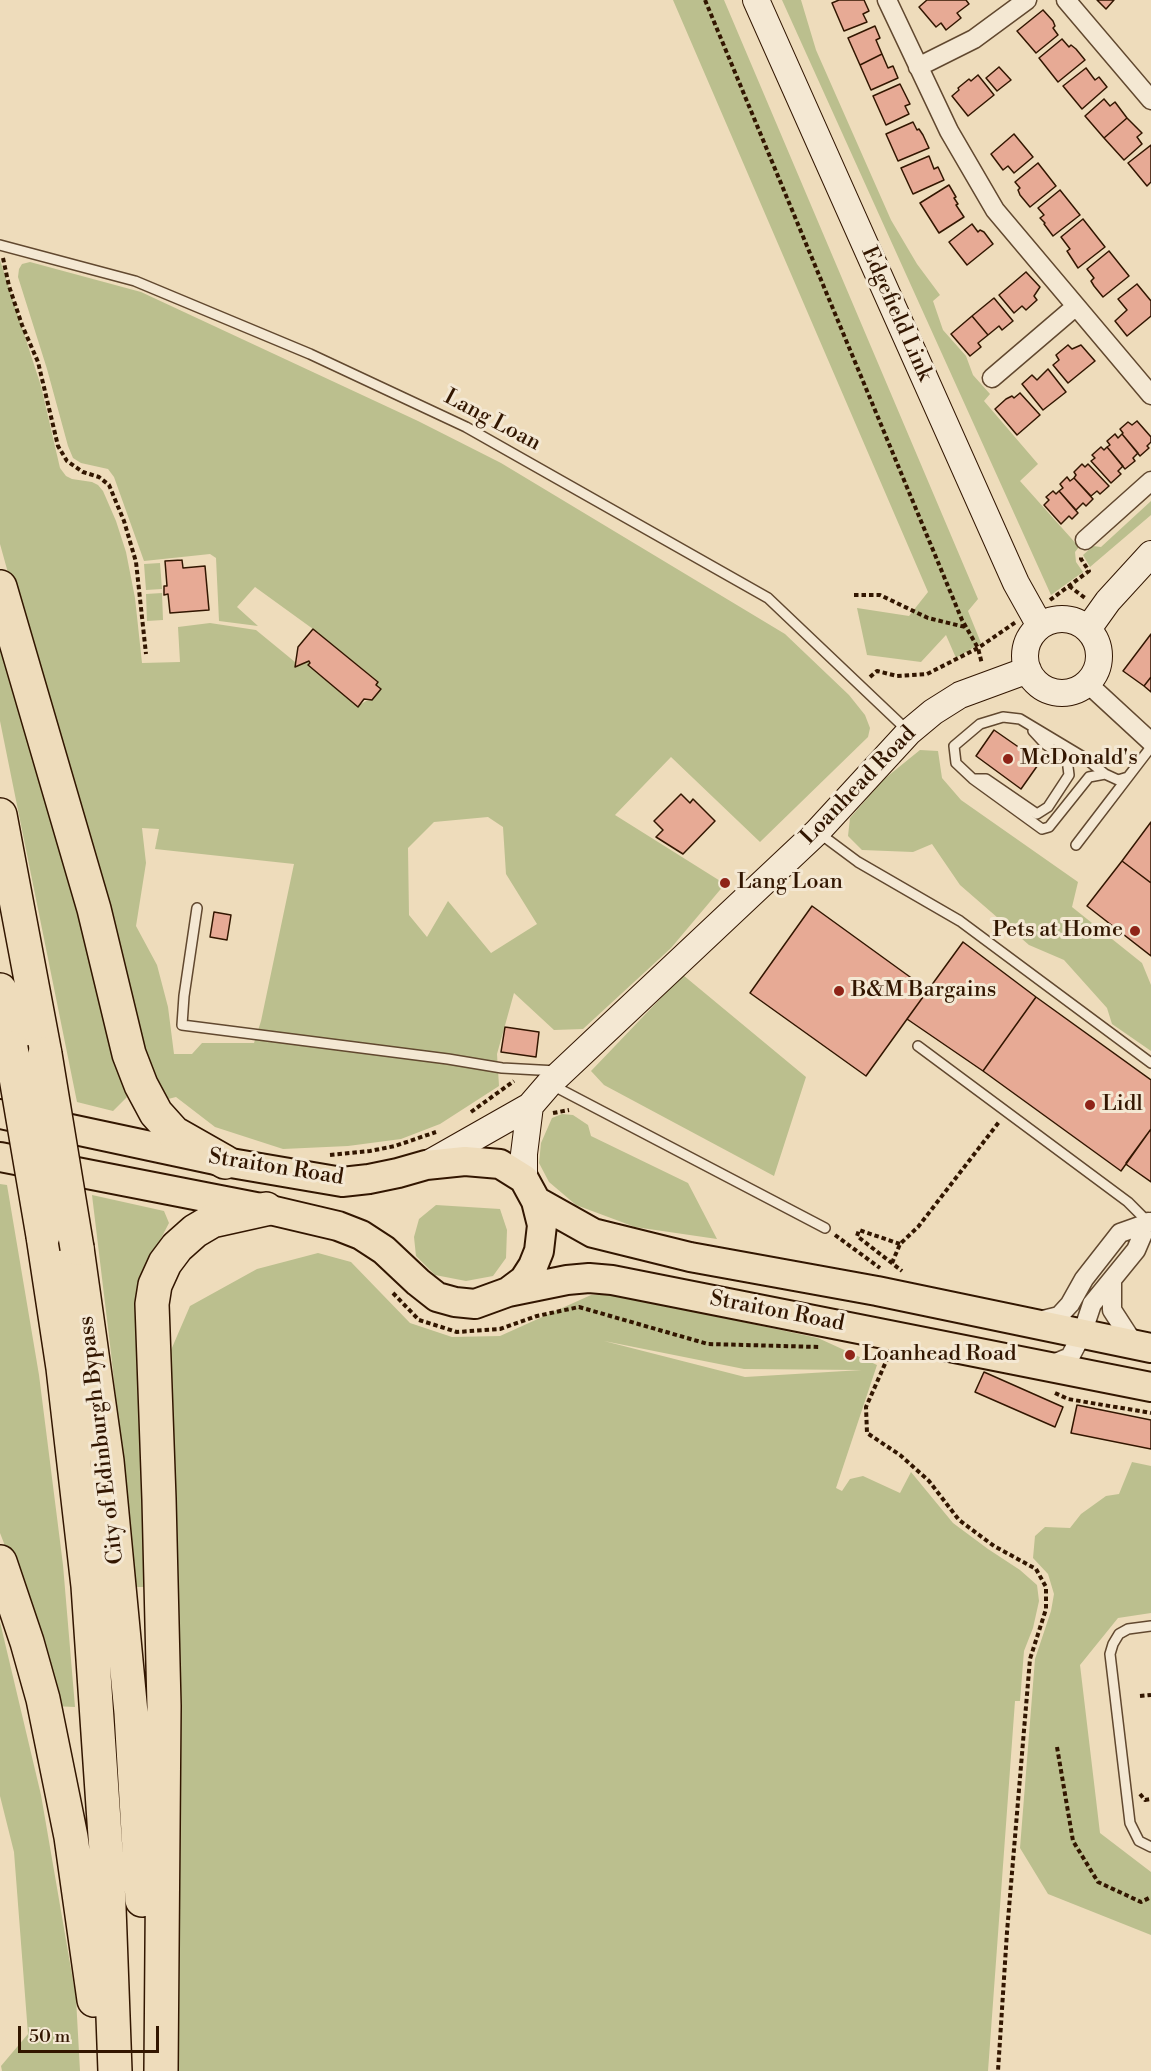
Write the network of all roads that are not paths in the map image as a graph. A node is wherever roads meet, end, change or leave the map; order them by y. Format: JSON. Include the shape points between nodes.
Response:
{"nodes":[{"id":1,"x":756,"y":0,"type":"edge"},
{"id":2,"x":887,"y":0,"type":"edge"},
{"id":3,"x":1027,"y":0,"type":"edge"},
{"id":4,"x":1066,"y":0,"type":"edge"},
{"id":5,"x":918,"y":67,"type":"junction"},
{"id":6,"x":1151,"y":100,"type":"edge"},
{"id":7,"x":0,"y":245,"type":"edge"},
{"id":8,"x":1075,"y":307,"type":"junction"},
{"id":9,"x":992,"y":378,"type":"dead end"},
{"id":10,"x":1151,"y":395,"type":"edge"},
{"id":11,"x":1151,"y":481,"type":"edge"},
{"id":12,"x":1085,"y":540,"type":"road end"},
{"id":13,"x":1151,"y":554,"type":"edge"},
{"id":14,"x":0,"y":587,"type":"edge"},
{"id":15,"x":1041,"y":612,"type":"junction"},
{"id":16,"x":1088,"y":629,"type":"junction"},
{"id":17,"x":1028,"y":670,"type":"junction"},
{"id":18,"x":1087,"y":683,"type":"junction"},
{"id":19,"x":1026,"y":722,"type":"junction"},
{"id":20,"x":909,"y":732,"type":"junction"},
{"id":21,"x":1151,"y":742,"type":"edge"},
{"id":22,"x":1151,"y":747,"type":"edge"},
{"id":23,"x":1106,"y":774,"type":"junction"},
{"id":24,"x":1128,"y":777,"type":"junction"},
{"id":25,"x":974,"y":779,"type":"junction"},
{"id":26,"x":0,"y":814,"type":"edge"},
{"id":27,"x":817,"y":832,"type":"junction"},
{"id":28,"x":1076,"y":845,"type":"dead end"},
{"id":29,"x":197,"y":908,"type":"dead end"},
{"id":30,"x":0,"y":990,"type":"edge"},
{"id":31,"x":918,"y":1046,"type":"dead end"},
{"id":32,"x":1151,"y":1063,"type":"edge"},
{"id":33,"x":556,"y":1078,"type":"junction"},
{"id":34,"x":530,"y":1106,"type":"junction"},
{"id":35,"x":0,"y":1114,"type":"edge"},
{"id":36,"x":0,"y":1156,"type":"edge"},
{"id":37,"x":225,"y":1162,"type":"junction"},
{"id":38,"x":426,"y":1165,"type":"junction"},
{"id":39,"x":530,"y":1190,"type":"junction"},
{"id":40,"x":266,"y":1209,"type":"junction"},
{"id":41,"x":1150,"y":1221,"type":"edge"},
{"id":42,"x":825,"y":1228,"type":"dead end"},
{"id":43,"x":1112,"y":1280,"type":"junction"},
{"id":44,"x":508,"y":1292,"type":"junction"},
{"id":45,"x":1074,"y":1330,"type":"junction"},
{"id":46,"x":1142,"y":1346,"type":"edge"},
{"id":47,"x":1047,"y":1366,"type":"junction"},
{"id":48,"x":1151,"y":1373,"type":"edge"},
{"id":49,"x":1151,"y":1387,"type":"edge"},
{"id":50,"x":0,"y":1562,"type":"edge"},
{"id":51,"x":1151,"y":1626,"type":"edge"},
{"id":52,"x":1151,"y":1847,"type":"edge"},
{"id":53,"x":99,"y":2071,"type":"edge"},
{"id":54,"x":115,"y":2071,"type":"edge"},
{"id":55,"x":147,"y":2071,"type":"edge"},
{"id":56,"x":161,"y":2071,"type":"edge"}],
"edges":[{"from":1,"to":15,"type":"main road","name":"Edgefield Link","via":[[1016,583]]},
{"from":2,"to":5,"type":"street"},
{"from":3,"to":5,"type":"street","via":[[974,39]]},
{"from":4,"to":6,"type":"street"},
{"from":5,"to":8,"type":"street","via":[[949,131],[995,210]]},
{"from":7,"to":20,"type":"lane","name":"Lang Loan","via":[[135,281],[310,354],[466,427],[768,598]]},
{"from":8,"to":9,"type":"street"},
{"from":8,"to":10,"type":"street"},
{"from":11,"to":12,"type":"street"},
{"from":13,"to":16,"type":"main road"},
{"from":14,"to":37,"type":"highway","via":[[141,1085],[156,1113],[174,1133]]},
{"from":15,"to":16,"type":"main road","via":[[1052,620],[1065,619]]},
{"from":15,"to":17,"type":"main road","via":[[1026,646]]},
{"from":16,"to":18,"type":"main road","via":[[1099,656],[1098,666]]},
{"from":17,"to":18,"type":"main road","via":[[1043,688],[1054,692],[1066,693]]},
{"from":17,"to":20,"type":"main road","name":"Loanhead Road","via":[[960,695]]},
{"from":18,"to":21,"type":"street"},
{"from":19,"to":23,"type":"lane"},
{"from":19,"to":25,"type":"lane","via":[[1003,717],[980,723],[954,746],[956,763]]},
{"from":19,"to":25,"type":"lane","via":[[1045,744],[1067,759],[1069,775],[1048,807],[1037,814],[986,779]]},
{"from":20,"to":27,"type":"main road","name":"Loanhead Road"},
{"from":22,"to":24,"type":"lane"},
{"from":23,"to":24,"type":"lane","via":[[1118,780]]},
{"from":23,"to":25,"type":"lane","via":[[1089,777],[1049,827],[1042,829]]},
{"from":24,"to":28,"type":"lane"},
{"from":26,"to":55,"type":"highway","name":"City of Edinburgh Bypass","bridge":true,"via":[[45,1054],[107,1461],[131,1713]]},
{"from":27,"to":32,"type":"lane","via":[[858,862],[960,921]]},
{"from":27,"to":33,"type":"main road","name":"Loanhead Road"},
{"from":29,"to":33,"type":"lane","via":[[182,1025],[525,1070]]},
{"from":30,"to":54,"type":"highway","name":"City of Edinburgh Bypass","bridge":true,"via":[[63,1368],[88,1586],[108,1880]]},
{"from":31,"to":41,"type":"lane"},
{"from":33,"to":34,"type":"main road","name":"Loanhead Road"},
{"from":33,"to":42,"type":"lane"},
{"from":34,"to":38,"type":"main road","name":"Loanhead Road"},
{"from":34,"to":39,"type":"main road","via":[[524,1154]]},
{"from":35,"to":37,"type":"main road","name":"Straiton Road"},
{"from":36,"to":40,"type":"main road","name":"Straiton Road"},
{"from":37,"to":38,"type":"main road","name":"Straiton Road","via":[[342,1182],[378,1178]]},
{"from":38,"to":39,"type":"main road","name":"Straiton Road","via":[[465,1161],[500,1164]]},
{"from":39,"to":44,"type":"main road","name":"Straiton Road","via":[[542,1225],[538,1251],[524,1280]]},
{"from":39,"to":45,"type":"main road","name":"Straiton Road","via":[[592,1233],[614,1239]]},
{"from":40,"to":44,"type":"main road","name":"Straiton Road","via":[[362,1235],[437,1297],[475,1304]]},
{"from":40,"to":56,"type":"highway","via":[[212,1221],[195,1231],[165,1263],[152,1304],[164,1706]]},
{"from":41,"to":43,"type":"street","via":[[1136,1250]]},
{"from":41,"to":45,"type":"street","via":[[1120,1233],[1084,1279]]},
{"from":43,"to":45,"type":"street"},
{"from":43,"to":46,"type":"street","via":[[1112,1310]]},
{"from":44,"to":47,"type":"main road","name":"Straiton Road","via":[[567,1280],[612,1280]]},
{"from":45,"to":46,"type":"main road","name":"Straiton Road"},
{"from":45,"to":47,"type":"street","via":[[1070,1357]]},
{"from":45,"to":48,"type":"street","via":[[1079,1356],[1086,1360]]},
{"from":47,"to":49,"type":"main road","name":"Straiton Road"},
{"from":50,"to":53,"type":"highway","via":[[43,1699],[71,1837],[94,2000]]},
{"from":51,"to":52,"type":"lane","via":[[1119,1634],[1110,1654],[1130,1823],[1139,1841]]}]}
